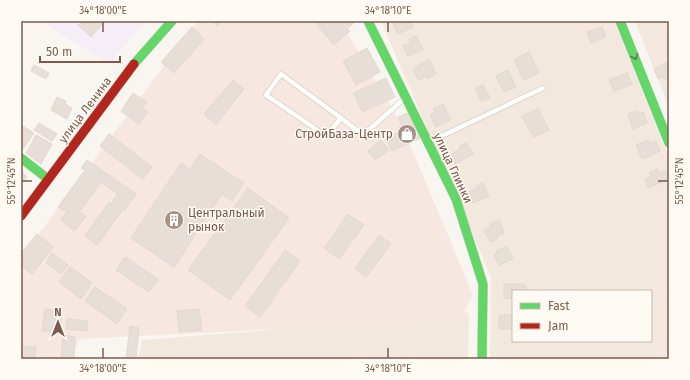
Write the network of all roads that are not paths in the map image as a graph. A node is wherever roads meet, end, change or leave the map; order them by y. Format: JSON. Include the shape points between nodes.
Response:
{"nodes":[{"id":1,"x":172,"y":21,"type":"edge"},
{"id":2,"x":368,"y":21,"type":"edge"},
{"id":3,"x":620,"y":21,"type":"edge"},
{"id":4,"x":544,"y":88,"type":"dead end"},
{"id":5,"x":406,"y":98,"type":"junction"},
{"id":6,"x":340,"y":118,"type":"junction"},
{"id":7,"x":428,"y":143,"type":"junction"},
{"id":8,"x":669,"y":143,"type":"edge"},
{"id":9,"x":21,"y":158,"type":"edge"},
{"id":10,"x":48,"y":179,"type":"junction"},
{"id":11,"x":21,"y":216,"type":"edge"},
{"id":12,"x":482,"y":359,"type":"edge"}],
"edges":[{"from":1,"to":10,"type":"street","name":"улица Ленина","via":[[137,60]]},
{"from":2,"to":5,"type":"street","name":"улица Глинки"},
{"from":3,"to":8,"type":"street","one_way":true},
{"from":4,"to":7,"type":"lane"},
{"from":5,"to":6,"type":"lane","via":[[363,135]]},
{"from":5,"to":7,"type":"street","name":"улица Глинки"},
{"from":6,"to":6,"type":"lane","via":[[326,136],[266,95],[281,74]]},
{"from":7,"to":12,"type":"street","name":"улица Глинки","via":[[456,199],[483,284]]},
{"from":9,"to":10,"type":"street"},
{"from":10,"to":11,"type":"street","name":"улица Ленина"}]}
